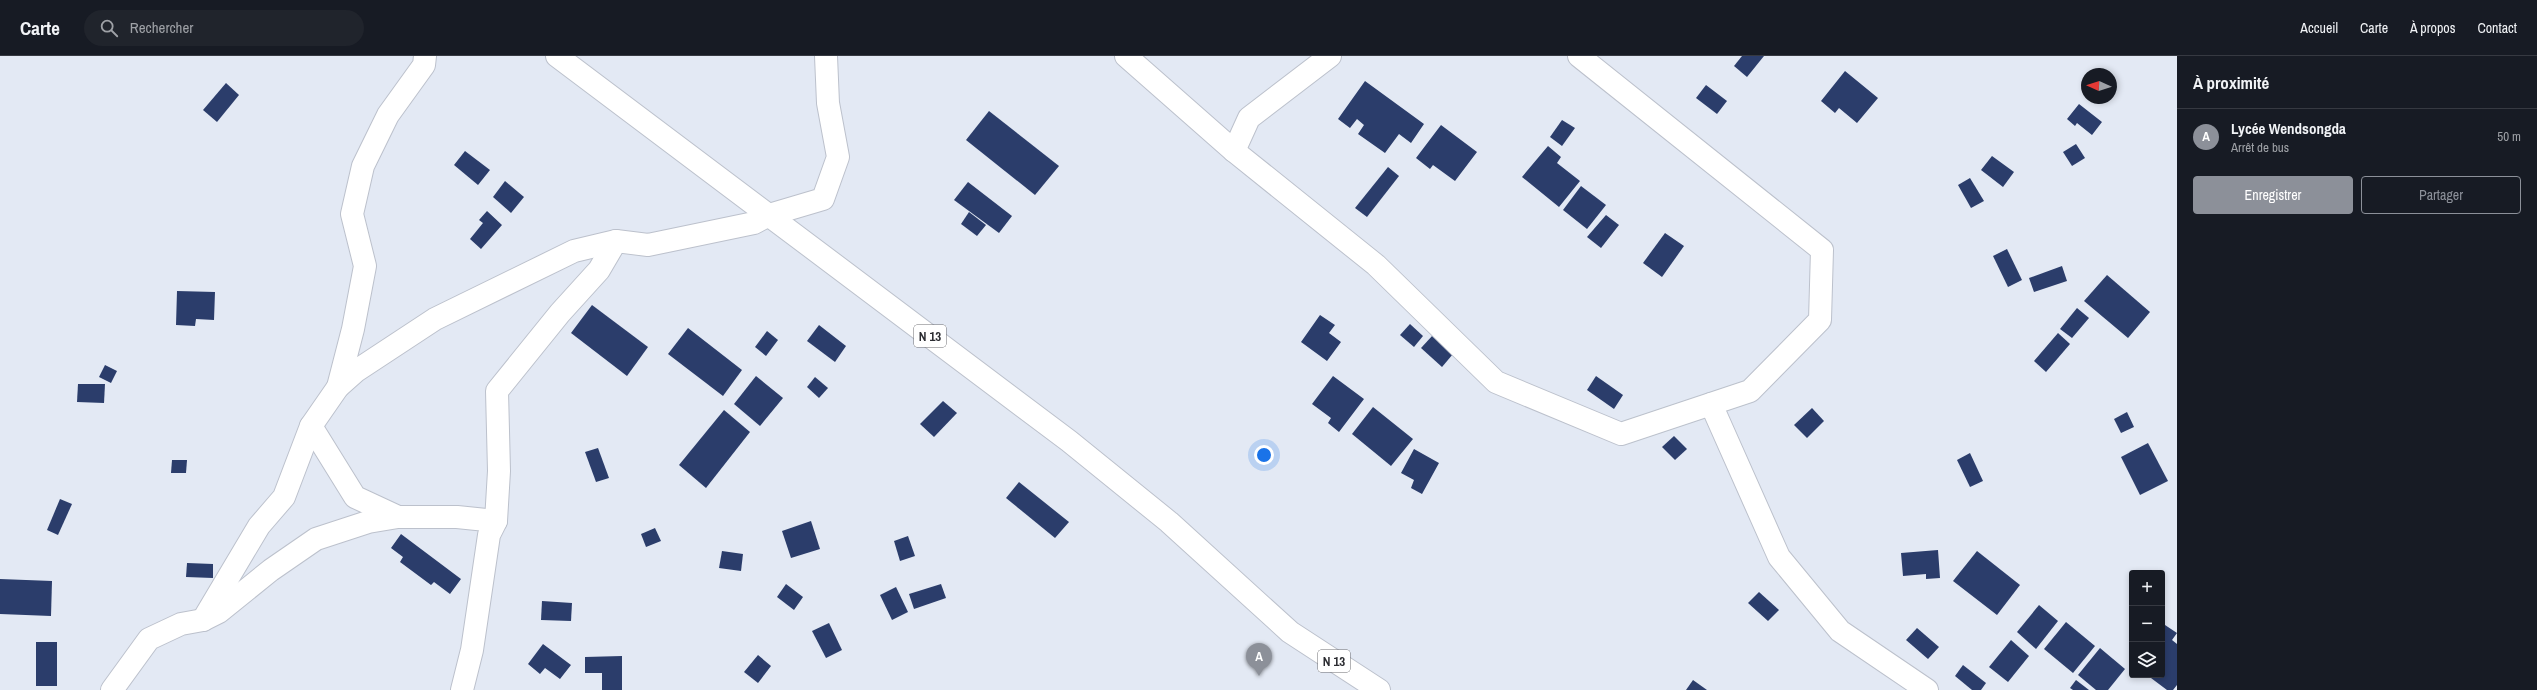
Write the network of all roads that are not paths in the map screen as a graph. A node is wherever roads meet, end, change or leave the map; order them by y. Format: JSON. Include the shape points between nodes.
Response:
{"nodes":[{"id":1,"x":425,"y":56,"type":"edge"},
{"id":2,"x":558,"y":56,"type":"edge"},
{"id":3,"x":826,"y":56,"type":"edge"},
{"id":4,"x":1126,"y":56,"type":"edge"},
{"id":5,"x":1330,"y":56,"type":"edge"},
{"id":6,"x":1579,"y":56,"type":"edge"},
{"id":7,"x":1234,"y":151,"type":"junction"},
{"id":8,"x":769,"y":215,"type":"junction"},
{"id":9,"x":616,"y":241,"type":"junction"},
{"id":10,"x":338,"y":387,"type":"junction"},
{"id":11,"x":1711,"y":404,"type":"junction"},
{"id":12,"x":311,"y":426,"type":"junction"},
{"id":13,"x":398,"y":517,"type":"junction"},
{"id":14,"x":496,"y":521,"type":"junction"},
{"id":15,"x":203,"y":620,"type":"junction"},
{"id":16,"x":112,"y":690,"type":"edge"},
{"id":17,"x":462,"y":690,"type":"edge"},
{"id":18,"x":1379,"y":690,"type":"edge"},
{"id":19,"x":1927,"y":690,"type":"edge"}],
"edges":[{"from":1,"to":10,"type":"street","via":[[424,65],[388,116],[363,166],[352,214],[365,266],[353,329]]},
{"from":2,"to":8,"type":"street","number":"N 13"},
{"from":3,"to":8,"type":"street","via":[[828,103],[838,157],[823,199]]},
{"from":4,"to":7,"type":"street"},
{"from":5,"to":7,"type":"street","via":[[1249,118]]},
{"from":6,"to":11,"type":"street","via":[[1822,250],[1820,320],[1750,391]]},
{"from":7,"to":11,"type":"street","via":[[1376,265],[1496,382],[1621,434]]},
{"from":8,"to":9,"type":"street","via":[[754,223],[648,245]]},
{"from":8,"to":18,"type":"street","number":"N 13","via":[[1075,445],[1169,522],[1290,632]]},
{"from":9,"to":10,"type":"street","via":[[574,251],[435,319],[356,371]]},
{"from":9,"to":14,"type":"street","via":[[599,270],[560,312],[497,391],[499,471]]},
{"from":10,"to":12,"type":"street"},
{"from":11,"to":19,"type":"street","via":[[1779,557],[1840,631]]},
{"from":12,"to":13,"type":"street","via":[[355,497]]},
{"from":12,"to":15,"type":"street","via":[[284,497],[259,526]]},
{"from":13,"to":14,"type":"street","via":[[457,517]]},
{"from":13,"to":15,"type":"street","via":[[368,522],[316,539],[270,570],[219,612]]},
{"from":14,"to":17,"type":"street","via":[[489,535],[472,650]]},
{"from":15,"to":16,"type":"street","via":[[181,624],[149,639]]}]}
